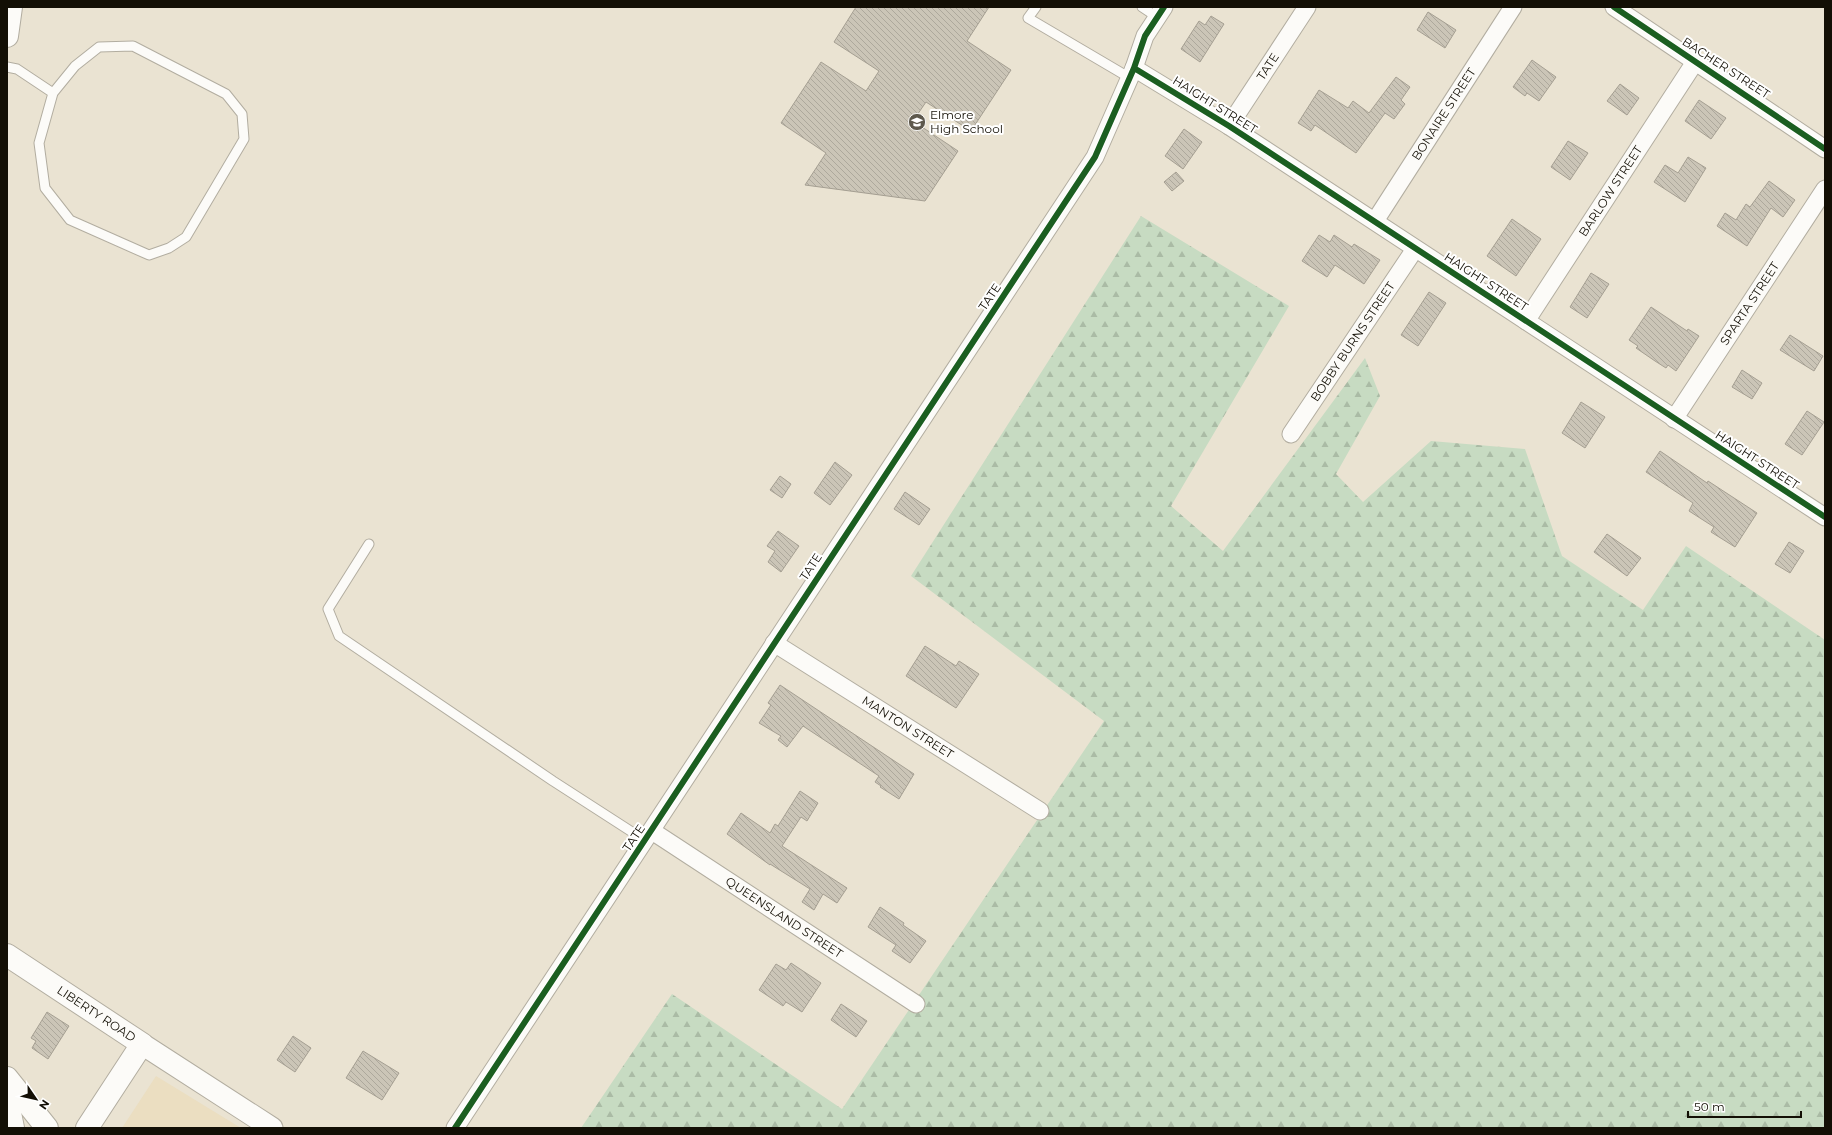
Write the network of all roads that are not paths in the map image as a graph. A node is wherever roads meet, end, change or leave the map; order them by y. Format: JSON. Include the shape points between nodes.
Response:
{"nodes":[{"id":1,"x":11,"y":7,"type":"edge"},
{"id":2,"x":1036,"y":7,"type":"edge"},
{"id":3,"x":1142,"y":7,"type":"edge"},
{"id":4,"x":1307,"y":7,"type":"edge"},
{"id":5,"x":1513,"y":7,"type":"edge"},
{"id":6,"x":1614,"y":7,"type":"edge"},
{"id":7,"x":1160,"y":12,"type":"edge"},
{"id":8,"x":7,"y":36,"type":"edge"},
{"id":9,"x":1695,"y":62,"type":"junction"},
{"id":10,"x":7,"y":67,"type":"edge"},
{"id":11,"x":1132,"y":73,"type":"junction"},
{"id":12,"x":53,"y":93,"type":"junction"},
{"id":13,"x":1229,"y":126,"type":"junction"},
{"id":14,"x":1825,"y":149,"type":"edge"},
{"id":15,"x":1825,"y":189,"type":"edge"},
{"id":16,"x":1375,"y":221,"type":"junction"},
{"id":17,"x":1415,"y":249,"type":"junction"},
{"id":18,"x":1526,"y":322,"type":"junction"},
{"id":19,"x":1674,"y":419,"type":"junction"},
{"id":20,"x":1291,"y":434,"type":"dead end"},
{"id":21,"x":1823,"y":512,"type":"edge"},
{"id":22,"x":369,"y":544,"type":"dead end"},
{"id":23,"x":774,"y":644,"type":"junction"},
{"id":24,"x":1040,"y":812,"type":"dead end"},
{"id":25,"x":649,"y":836,"type":"junction"},
{"id":26,"x":13,"y":964,"type":"edge"},
{"id":27,"x":916,"y":1004,"type":"dead end"},
{"id":28,"x":142,"y":1044,"type":"junction"},
{"id":29,"x":7,"y":1078,"type":"edge"},
{"id":30,"x":7,"y":1098,"type":"edge"},
{"id":31,"x":14,"y":1128,"type":"edge"},
{"id":32,"x":47,"y":1128,"type":"edge"},
{"id":33,"x":87,"y":1128,"type":"edge"},
{"id":34,"x":272,"y":1128,"type":"edge"},
{"id":35,"x":455,"y":1128,"type":"edge"}],
"edges":[{"from":1,"to":8,"type":"main road"},
{"from":2,"to":11,"type":"lane","via":[[1028,18]]},
{"from":3,"to":7,"type":"lane"},
{"from":4,"to":13,"type":"street","name":"TATE"},
{"from":5,"to":16,"type":"street","name":"BONAIRE STREET"},
{"from":6,"to":9,"type":"street","name":"BACHER STREET"},
{"from":7,"to":11,"type":"street","name":"TATE","via":[[1145,36]]},
{"from":9,"to":14,"type":"street","name":"BACHER STREET"},
{"from":9,"to":18,"type":"street","name":"BARLOW STREET"},
{"from":10,"to":12,"type":"lane","via":[[17,69]]},
{"from":11,"to":13,"type":"street","name":"HAIGHT STREET"},
{"from":11,"to":23,"type":"street","name":"TATE","via":[[1095,157]]},
{"from":12,"to":12,"type":"lane","via":[[39,143],[45,188],[70,220],[150,255],[169,248],[186,237],[244,139],[242,114],[226,94],[133,46],[99,47],[75,66]]},
{"from":13,"to":16,"type":"street","name":"HAIGHT STREET"},
{"from":15,"to":19,"type":"street","name":"SPARTA STREET"},
{"from":16,"to":17,"type":"street","name":"HAIGHT STREET"},
{"from":17,"to":18,"type":"street","name":"HAIGHT STREET"},
{"from":17,"to":20,"type":"street","name":"BOBBY BURNS STREET"},
{"from":18,"to":19,"type":"street","name":"HAIGHT STREET"},
{"from":19,"to":21,"type":"street","name":"HAIGHT STREET"},
{"from":22,"to":25,"type":"lane","via":[[328,609],[339,636],[553,781]]},
{"from":23,"to":24,"type":"street","name":"MANTON STREET"},
{"from":23,"to":25,"type":"street","name":"TATE"},
{"from":25,"to":27,"type":"street","name":"QUEENSLAND STREET"},
{"from":25,"to":35,"type":"street","name":"TATE"},
{"from":26,"to":28,"type":"main road","name":"LIBERTY ROAD"},
{"from":28,"to":33,"type":"main road","name":"LIBERTY ROAD"},
{"from":28,"to":34,"type":"street"},
{"from":29,"to":32,"type":"main road"},
{"from":30,"to":31,"type":"main road"}]}
